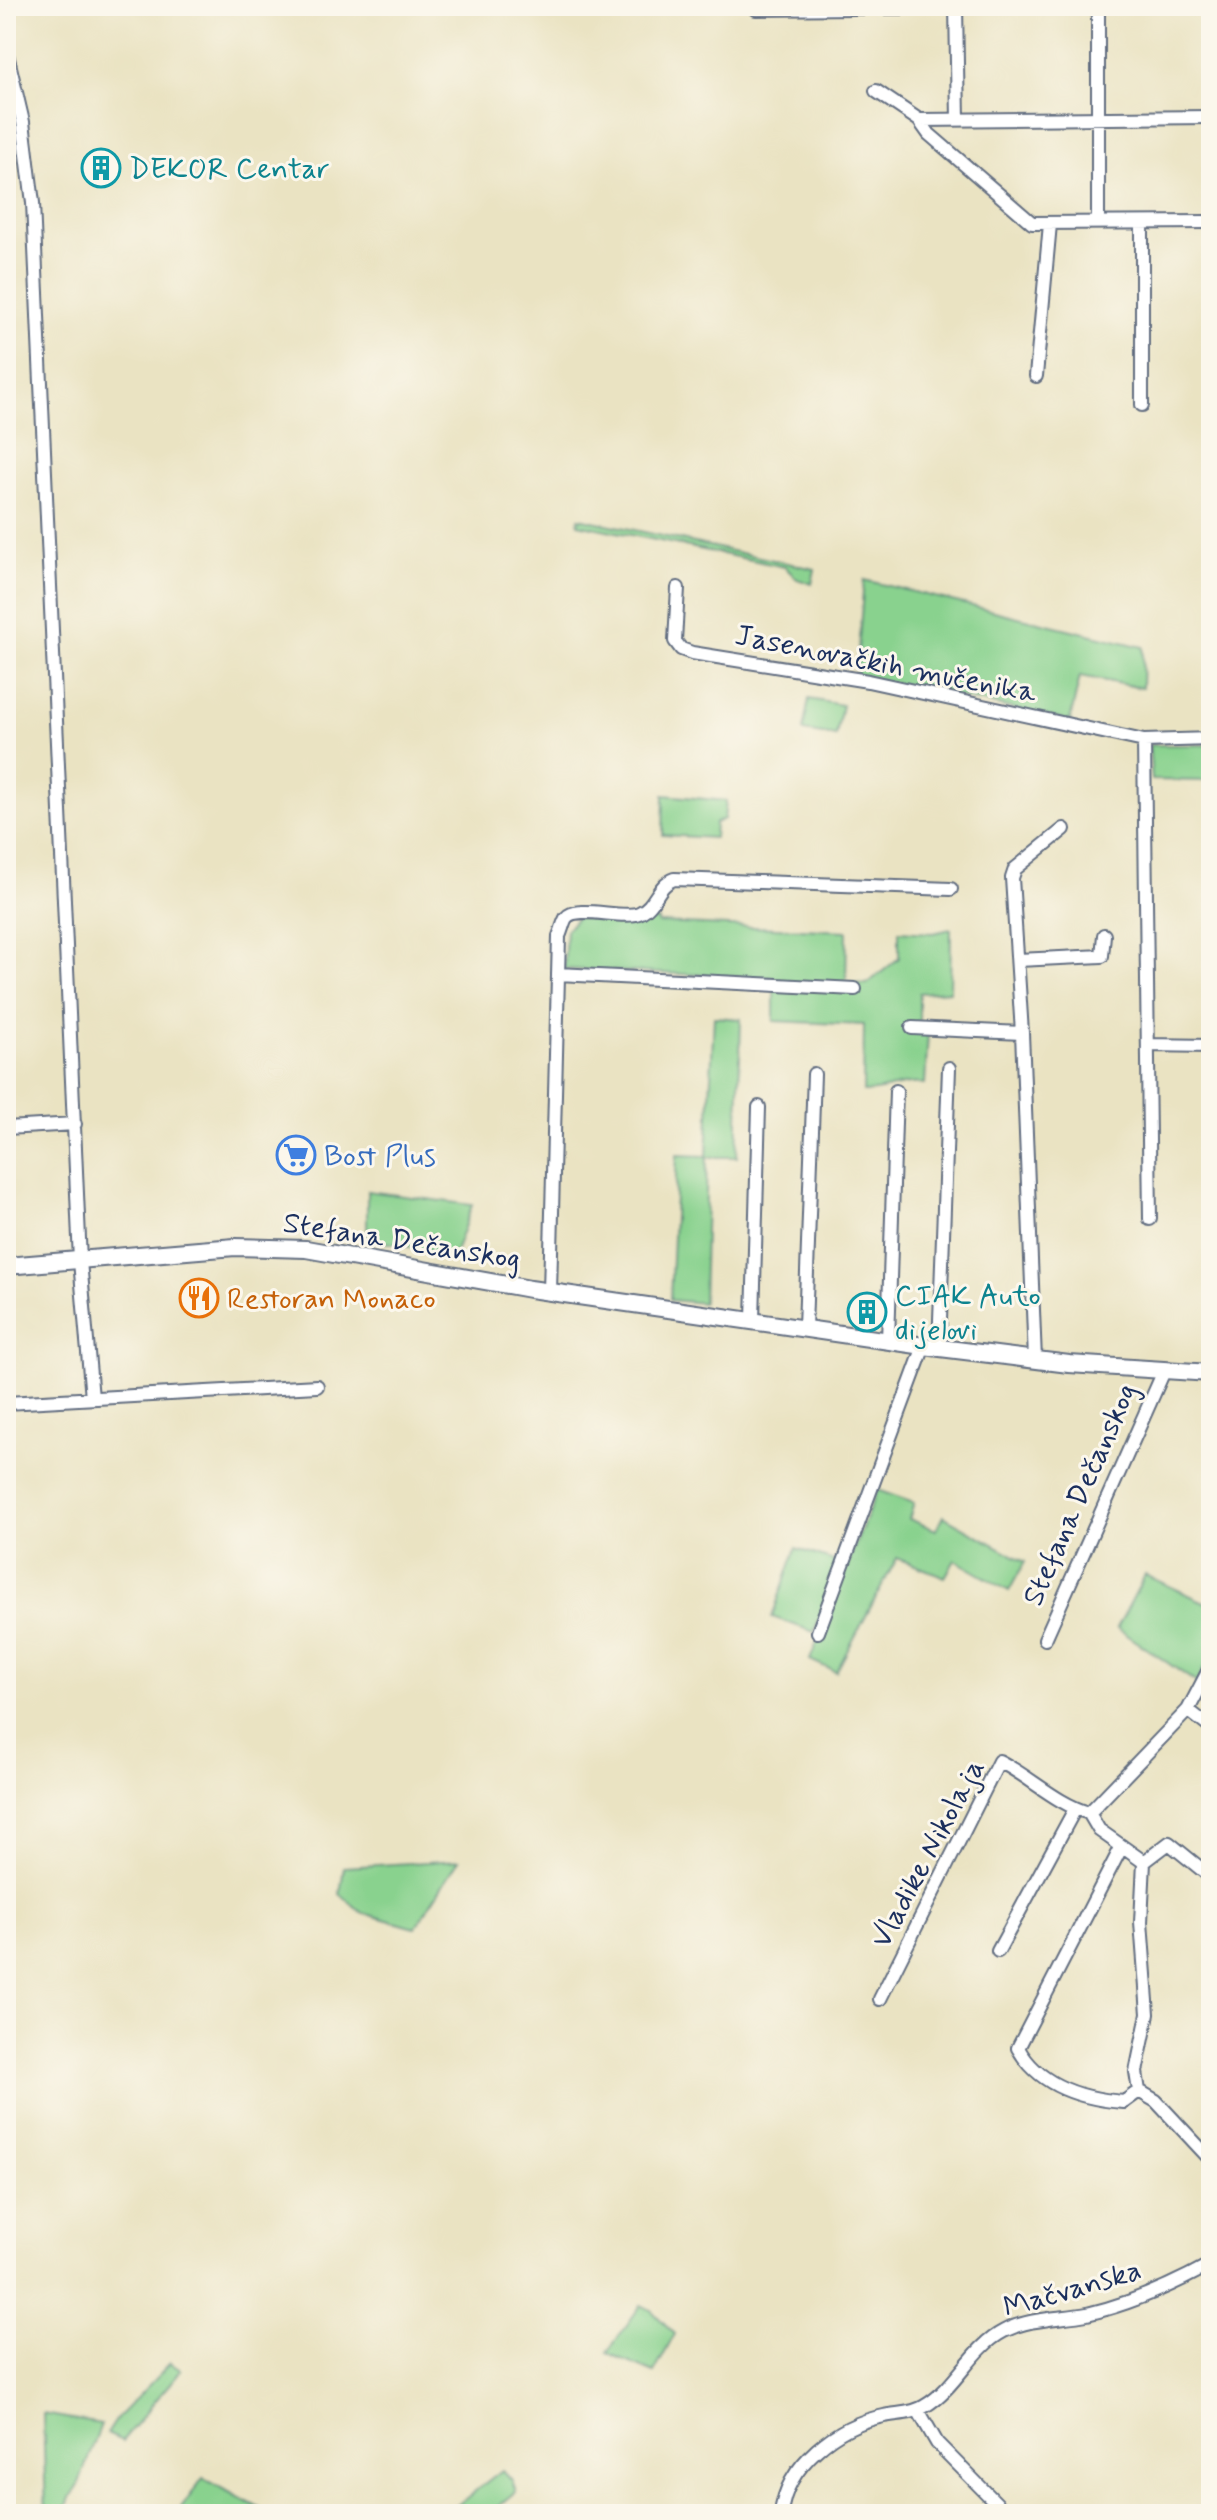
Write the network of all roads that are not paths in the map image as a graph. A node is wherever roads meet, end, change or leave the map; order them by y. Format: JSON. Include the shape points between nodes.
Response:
{"nodes":[{"id":1,"x":1054,"y":6,"type":"edge"},
{"id":2,"x":1098,"y":6,"type":"edge"},
{"id":3,"x":956,"y":7,"type":"edge"},
{"id":4,"x":756,"y":9,"type":"dead end"},
{"id":5,"x":6,"y":50,"type":"edge"},
{"id":6,"x":876,"y":91,"type":"dead end"},
{"id":7,"x":1211,"y":117,"type":"edge"},
{"id":8,"x":1099,"y":118,"type":"junction"},
{"id":9,"x":919,"y":120,"type":"junction"},
{"id":10,"x":958,"y":120,"type":"junction"},
{"id":11,"x":1211,"y":222,"type":"edge"},
{"id":12,"x":1098,"y":223,"type":"junction"},
{"id":13,"x":1142,"y":223,"type":"junction"},
{"id":14,"x":1050,"y":224,"type":"junction"},
{"id":15,"x":1036,"y":376,"type":"dead end"},
{"id":16,"x":1142,"y":405,"type":"dead end"},
{"id":17,"x":678,"y":588,"type":"dead end"},
{"id":18,"x":1211,"y":739,"type":"edge"},
{"id":19,"x":1144,"y":741,"type":"junction"},
{"id":20,"x":1064,"y":829,"type":"dead end"},
{"id":21,"x":951,"y":889,"type":"dead end"},
{"id":22,"x":1104,"y":935,"type":"dead end"},
{"id":23,"x":1018,"y":960,"type":"junction"},
{"id":24,"x":558,"y":974,"type":"junction"},
{"id":25,"x":855,"y":989,"type":"dead end"},
{"id":26,"x":912,"y":1028,"type":"dead end"},
{"id":27,"x":1022,"y":1033,"type":"junction"},
{"id":28,"x":1148,"y":1045,"type":"junction"},
{"id":29,"x":1211,"y":1046,"type":"edge"},
{"id":30,"x":949,"y":1068,"type":"dead end"},
{"id":31,"x":814,"y":1074,"type":"dead end"},
{"id":32,"x":896,"y":1091,"type":"dead end"},
{"id":33,"x":759,"y":1107,"type":"dead end"},
{"id":34,"x":75,"y":1124,"type":"junction"},
{"id":35,"x":6,"y":1128,"type":"edge"},
{"id":36,"x":1150,"y":1219,"type":"dead end"},
{"id":37,"x":80,"y":1261,"type":"junction"},
{"id":38,"x":6,"y":1266,"type":"edge"},
{"id":39,"x":550,"y":1292,"type":"junction"},
{"id":40,"x":753,"y":1320,"type":"junction"},
{"id":41,"x":805,"y":1328,"type":"junction"},
{"id":42,"x":888,"y":1341,"type":"junction"},
{"id":43,"x":932,"y":1347,"type":"junction"},
{"id":44,"x":1035,"y":1360,"type":"junction"},
{"id":45,"x":1164,"y":1371,"type":"junction"},
{"id":46,"x":1211,"y":1373,"type":"edge"},
{"id":47,"x":317,"y":1386,"type":"dead end"},
{"id":48,"x":92,"y":1398,"type":"junction"},
{"id":49,"x":6,"y":1403,"type":"edge"},
{"id":50,"x":818,"y":1632,"type":"dead end"},
{"id":51,"x":1045,"y":1639,"type":"dead end"},
{"id":52,"x":1211,"y":1666,"type":"edge"},
{"id":53,"x":1188,"y":1710,"type":"junction"},
{"id":54,"x":1211,"y":1728,"type":"edge"},
{"id":55,"x":1075,"y":1809,"type":"junction"},
{"id":56,"x":1089,"y":1813,"type":"junction"},
{"id":57,"x":1122,"y":1846,"type":"junction"},
{"id":58,"x":1144,"y":1862,"type":"junction"},
{"id":59,"x":1211,"y":1877,"type":"edge"},
{"id":60,"x":998,"y":1951,"type":"dead end"},
{"id":61,"x":880,"y":1999,"type":"dead end"},
{"id":62,"x":1139,"y":2091,"type":"junction"},
{"id":63,"x":1211,"y":2160,"type":"edge"},
{"id":64,"x":1211,"y":2264,"type":"edge"},
{"id":65,"x":918,"y":2410,"type":"junction"},
{"id":66,"x":781,"y":2514,"type":"edge"},
{"id":67,"x":1007,"y":2514,"type":"edge"}],
"edges":[{"from":1,"to":3,"type":"street"},
{"from":2,"to":8,"type":"street"},
{"from":3,"to":4,"type":"street"},
{"from":3,"to":10,"type":"street"},
{"from":5,"to":34,"type":"street","via":[[23,122],[33,203]]},
{"from":6,"to":9,"type":"street"},
{"from":7,"to":8,"type":"street"},
{"from":8,"to":10,"type":"street"},
{"from":8,"to":12,"type":"street"},
{"from":9,"to":10,"type":"street"},
{"from":9,"to":14,"type":"street","via":[[1021,215],[1032,223]]},
{"from":11,"to":13,"type":"street"},
{"from":12,"to":13,"type":"street"},
{"from":12,"to":14,"type":"street"},
{"from":13,"to":16,"type":"street"},
{"from":14,"to":15,"type":"street"},
{"from":17,"to":19,"type":"street","name":"Jasenovačkih mučenika","via":[[675,641],[692,653],[868,681]]},
{"from":18,"to":19,"type":"street","name":"Jasenovačkih mučenika"},
{"from":19,"to":28,"type":"street"},
{"from":20,"to":23,"type":"street","via":[[1015,869]]},
{"from":21,"to":24,"type":"street","name":"Stefana Dečanskog","via":[[674,879],[636,915],[576,912],[565,919]]},
{"from":22,"to":23,"type":"street","via":[[1102,956]]},
{"from":23,"to":27,"type":"street"},
{"from":24,"to":25,"type":"street"},
{"from":24,"to":39,"type":"street","name":"Stefana Dečanskog"},
{"from":26,"to":27,"type":"street"},
{"from":27,"to":44,"type":"street"},
{"from":28,"to":29,"type":"street"},
{"from":28,"to":36,"type":"street"},
{"from":30,"to":43,"type":"street"},
{"from":31,"to":41,"type":"street"},
{"from":32,"to":42,"type":"street"},
{"from":33,"to":40,"type":"street"},
{"from":34,"to":35,"type":"street"},
{"from":34,"to":37,"type":"street"},
{"from":37,"to":38,"type":"main road","name":"Stefana Dečanskog"},
{"from":37,"to":39,"type":"main road","name":"Stefana Dečanskog","via":[[273,1246],[344,1253]]},
{"from":37,"to":48,"type":"street"},
{"from":39,"to":40,"type":"main road","name":"Stefana Dečanskog"},
{"from":40,"to":41,"type":"main road","name":"Stefana Dečanskog"},
{"from":41,"to":42,"type":"main road","name":"Stefana Dečanskog"},
{"from":42,"to":43,"type":"main road","name":"Stefana Dečanskog"},
{"from":43,"to":44,"type":"main road","name":"Stefana Dečanskog"},
{"from":43,"to":50,"type":"street"},
{"from":44,"to":45,"type":"main road","name":"Stefana Dečanskog"},
{"from":45,"to":46,"type":"main road","name":"Stefana Dečanskog"},
{"from":45,"to":51,"type":"street","name":"Stefana Dečanskog"},
{"from":47,"to":48,"type":"street"},
{"from":48,"to":49,"type":"street"},
{"from":52,"to":53,"type":"street"},
{"from":53,"to":54,"type":"street"},
{"from":53,"to":56,"type":"street"},
{"from":55,"to":56,"type":"street","name":"Vladike Nikolaja"},
{"from":55,"to":60,"type":"street"},
{"from":55,"to":61,"type":"street","name":"Vladike Nikolaja","via":[[999,1761]]},
{"from":56,"to":57,"type":"street","via":[[1099,1830]]},
{"from":57,"to":58,"type":"street"},
{"from":57,"to":62,"type":"street","via":[[1018,2048],[1045,2081],[1062,2089],[1124,2102]]},
{"from":58,"to":59,"type":"street","via":[[1169,1843]]},
{"from":58,"to":62,"type":"street","via":[[1141,1922],[1148,2014],[1136,2072]]},
{"from":62,"to":63,"type":"street","via":[[1156,2101]]},
{"from":64,"to":65,"type":"street","name":"Mačvanska","via":[[1155,2292],[1004,2331]]},
{"from":65,"to":66,"type":"street","name":"Mačvanska","via":[[857,2425],[813,2454],[791,2476]]},
{"from":65,"to":67,"type":"street","via":[[937,2443]]}]}
